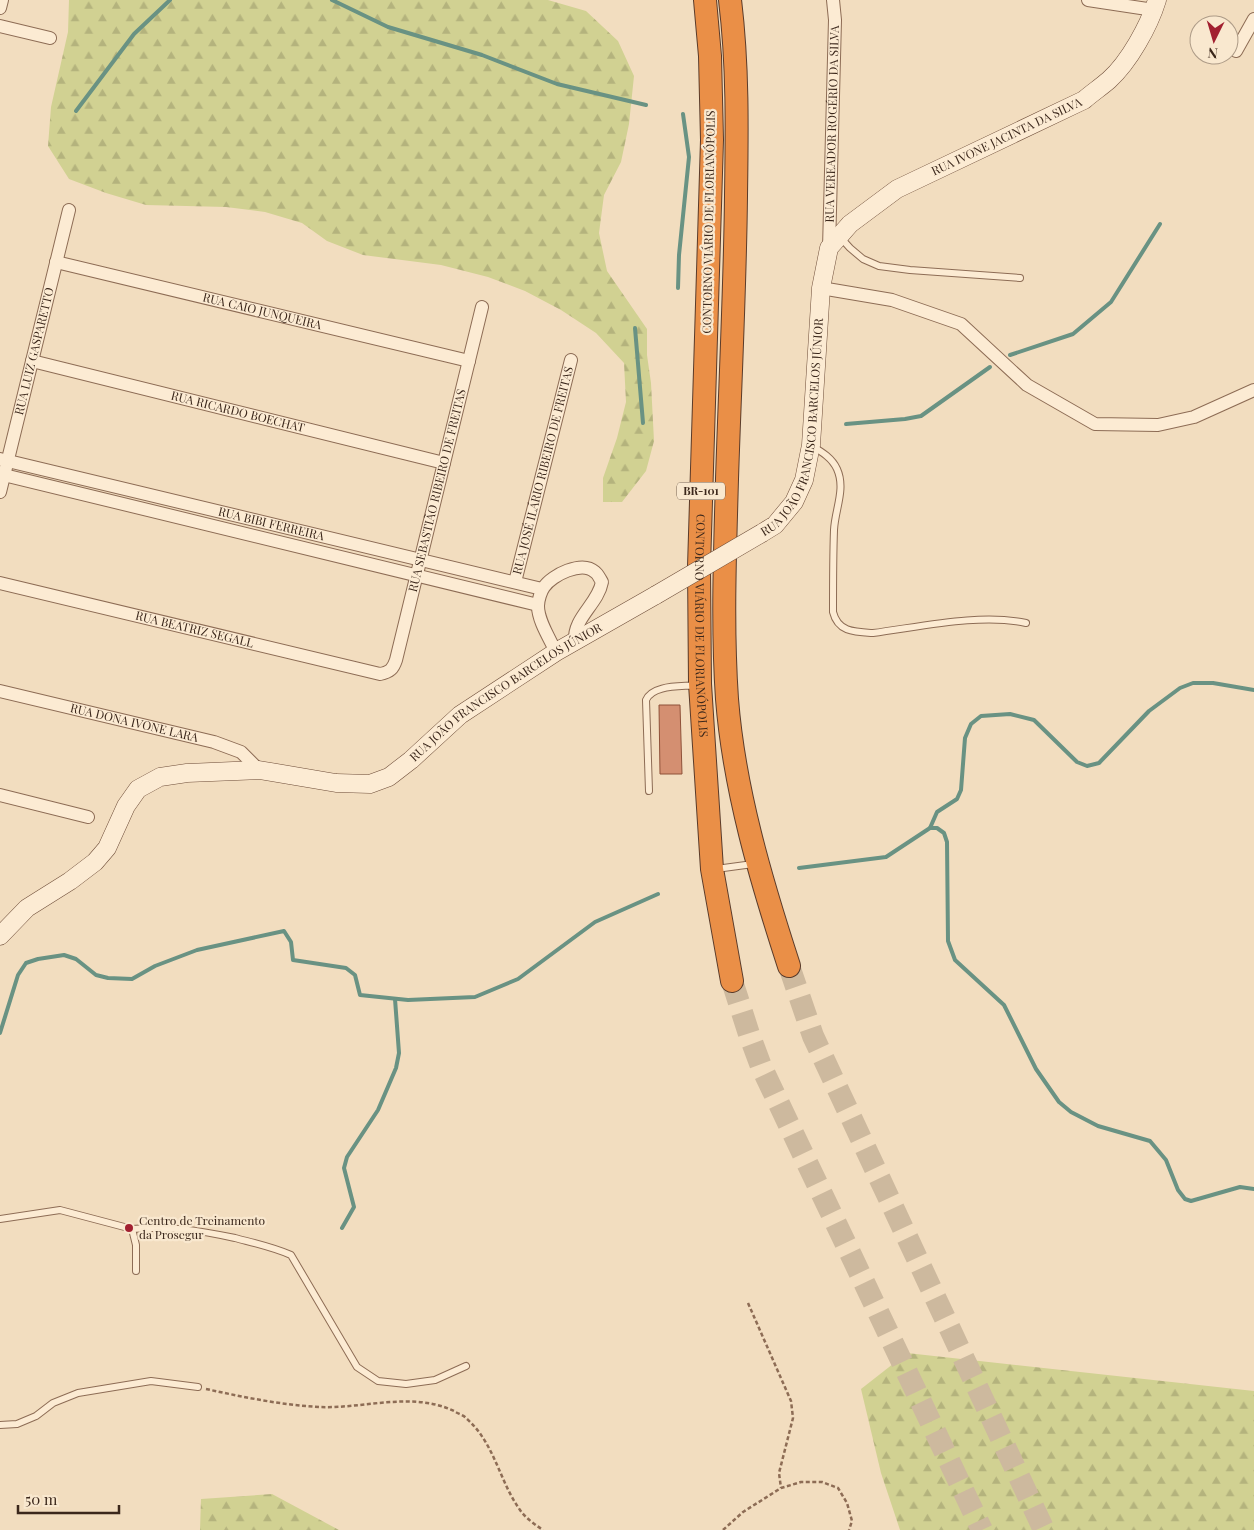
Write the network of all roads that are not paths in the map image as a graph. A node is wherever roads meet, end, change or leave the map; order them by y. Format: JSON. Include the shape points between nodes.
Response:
{"nodes":[{"id":1,"x":2,"y":0,"type":"edge"},
{"id":2,"x":705,"y":0,"type":"edge"},
{"id":3,"x":730,"y":0,"type":"edge"},
{"id":4,"x":833,"y":0,"type":"edge"},
{"id":5,"x":1088,"y":0,"type":"edge"},
{"id":6,"x":1155,"y":5,"type":"edge"},
{"id":7,"x":0,"y":8,"type":"edge"},
{"id":8,"x":1254,"y":19,"type":"edge"},
{"id":9,"x":0,"y":26,"type":"edge"},
{"id":10,"x":50,"y":38,"type":"dead end"},
{"id":11,"x":1239,"y":46,"type":"edge"},
{"id":12,"x":69,"y":210,"type":"dead end"},
{"id":13,"x":834,"y":242,"type":"junction"},
{"id":14,"x":56,"y":262,"type":"junction"},
{"id":15,"x":1020,"y":278,"type":"dead end"},
{"id":16,"x":821,"y":288,"type":"junction"},
{"id":17,"x":482,"y":307,"type":"dead end"},
{"id":18,"x":571,"y":360,"type":"dead end"},
{"id":19,"x":32,"y":361,"type":"junction"},
{"id":20,"x":469,"y":361,"type":"junction"},
{"id":21,"x":1254,"y":390,"type":"edge"},
{"id":22,"x":811,"y":445,"type":"junction"},
{"id":23,"x":4,"y":460,"type":"edge"},
{"id":24,"x":444,"y":463,"type":"junction"},
{"id":25,"x":2,"y":474,"type":"edge"},
{"id":26,"x":0,"y":492,"type":"edge"},
{"id":27,"x":136,"y":492,"type":"junction"},
{"id":28,"x":133,"y":506,"type":"junction"},
{"id":29,"x":420,"y":560,"type":"junction"},
{"id":30,"x":417,"y":575,"type":"junction"},
{"id":31,"x":515,"y":582,"type":"junction"},
{"id":32,"x":0,"y":583,"type":"edge"},
{"id":33,"x":542,"y":589,"type":"junction"},
{"id":34,"x":538,"y":605,"type":"junction"},
{"id":35,"x":1026,"y":623,"type":"dead end"},
{"id":36,"x":575,"y":641,"type":"junction"},
{"id":37,"x":556,"y":652,"type":"junction"},
{"id":38,"x":388,"y":673,"type":"joint"},
{"id":39,"x":700,"y":684,"type":"junction"},
{"id":40,"x":0,"y":691,"type":"edge"},
{"id":41,"x":259,"y":770,"type":"junction"},
{"id":42,"x":649,"y":791,"type":"dead end"},
{"id":43,"x":0,"y":795,"type":"edge"},
{"id":44,"x":88,"y":816,"type":"dead end"},
{"id":45,"x":757,"y":863,"type":"junction"},
{"id":46,"x":712,"y":869,"type":"junction"},
{"id":47,"x":0,"y":936,"type":"edge"},
{"id":48,"x":790,"y":966,"type":"tunnel mouth"},
{"id":49,"x":732,"y":981,"type":"tunnel mouth"},
{"id":50,"x":0,"y":1219,"type":"edge"},
{"id":51,"x":132,"y":1229,"type":"junction"},
{"id":52,"x":136,"y":1271,"type":"dead end"},
{"id":53,"x":466,"y":1366,"type":"dead end"},
{"id":54,"x":198,"y":1387,"type":"road end"},
{"id":55,"x":0,"y":1425,"type":"edge"}],
"edges":[{"from":1,"to":7,"type":"street"},
{"from":2,"to":39,"type":"highway","name":"CONTORNO VIÁRIO DE FLORIANÓPOLIS","number":"BR-101","via":[[712,140],[699,567]]},
{"from":3,"to":45,"type":"highway","name":"CONTORNO VIÁRIO DE FLORIANÓPOLIS","number":"BR-101","via":[[737,140],[724,643],[735,760]]},
{"from":4,"to":13,"type":"street","name":"RUA VEREADOR ROGÉRIO DA SILVA"},
{"from":5,"to":6,"type":"street"},
{"from":6,"to":13,"type":"street","name":"RUA IVONE JACINTA DA SILVA","via":[[1128,59],[1084,100],[897,189],[850,224]]},
{"from":8,"to":11,"type":"street"},
{"from":9,"to":10,"type":"street"},
{"from":12,"to":14,"type":"street","name":"RUA LUIZ GASPARETTO"},
{"from":13,"to":15,"type":"lane","via":[[879,266]]},
{"from":13,"to":16,"type":"street","name":"RUA JOÃO FRANCISCO BARCELOS JÚNIOR"},
{"from":14,"to":19,"type":"street","name":"RUA LUIZ GASPARETTO"},
{"from":14,"to":20,"type":"street","name":"RUA CAIO JUNQUEIRA"},
{"from":16,"to":21,"type":"street","via":[[892,300],[961,324],[1027,385],[1095,424],[1158,425],[1194,417]]},
{"from":16,"to":22,"type":"street","name":"RUA JOÃO FRANCISCO BARCELOS JÚNIOR"},
{"from":17,"to":20,"type":"street","name":"RUA SEBASTIÃO RIBEIRO DE FREITAS"},
{"from":18,"to":31,"type":"street","name":"RUA JOSÉ ILÁRIO RIBEIRO DE FREITAS"},
{"from":19,"to":23,"type":"street","name":"RUA LUIZ GASPARETTO"},
{"from":19,"to":24,"type":"street","name":"RUA RICARDO BOECHAT"},
{"from":20,"to":24,"type":"street","name":"RUA SEBASTIÃO RIBEIRO DE FREITAS"},
{"from":22,"to":35,"type":"lane","via":[[827,455],[837,468],[841,482],[834,528],[833,612],[842,628],[873,633],[980,620]]},
{"from":22,"to":36,"type":"street","name":"RUA JOÃO FRANCISCO BARCELOS JÚNIOR","bridge":true,"via":[[804,480],[794,502],[775,525]]},
{"from":23,"to":25,"type":"street","name":"RUA LUIZ GASPARETTO"},
{"from":23,"to":27,"type":"street","name":"RUA BIBI FERREIRA"},
{"from":24,"to":29,"type":"street","name":"RUA SEBASTIÃO RIBEIRO DE FREITAS"},
{"from":25,"to":26,"type":"street","name":"RUA LUIZ GASPARETTO"},
{"from":25,"to":28,"type":"street","name":"RUA BIBI FERREIRA"},
{"from":27,"to":28,"type":"street"},
{"from":27,"to":29,"type":"street","name":"RUA BIBI FERREIRA"},
{"from":28,"to":30,"type":"street","name":"RUA BIBI FERREIRA"},
{"from":29,"to":30,"type":"street","name":"RUA SEBASTIÃO RIBEIRO DE FREITAS"},
{"from":29,"to":31,"type":"street","name":"RUA BIBI FERREIRA"},
{"from":30,"to":34,"type":"street","name":"RUA BIBI FERREIRA"},
{"from":30,"to":38,"type":"street","name":"RUA SEBASTIÃO RIBEIRO DE FREITAS","via":[[394,667]]},
{"from":31,"to":33,"type":"street","name":"RUA BIBI FERREIRA"},
{"from":32,"to":38,"type":"street","name":"RUA BEATRIZ SEGALL","via":[[380,674]]},
{"from":33,"to":34,"type":"street"},
{"from":33,"to":36,"type":"street","via":[[558,576],[583,567],[595,572],[602,582],[600,591],[574,630]]},
{"from":34,"to":37,"type":"street"},
{"from":36,"to":37,"type":"street","name":"RUA JOÃO FRANCISCO BARCELOS JÚNIOR"},
{"from":37,"to":41,"type":"street","name":"RUA JOÃO FRANCISCO BARCELOS JÚNIOR","via":[[460,715],[389,777],[370,784],[336,783]]},
{"from":39,"to":42,"type":"lane","via":[[648,694]]},
{"from":39,"to":46,"type":"highway","name":"CONTORNO VIÁRIO DE FLORIANÓPOLIS","number":"BR-101"},
{"from":40,"to":41,"type":"street","name":"RUA DONA IVONE LARA","via":[[214,742],[241,752]]},
{"from":41,"to":47,"type":"street","name":"RUA JOÃO FRANCISCO BARCELOS JÚNIOR","via":[[187,773],[160,778],[138,789],[126,806],[107,848],[95,862],[27,908]]},
{"from":43,"to":44,"type":"street"},
{"from":45,"to":46,"type":"lane"},
{"from":45,"to":48,"type":"highway","name":"CONTORNO VIÁRIO DE FLORIANÓPOLIS","number":"BR-101"},
{"from":46,"to":49,"type":"highway","name":"CONTORNO VIÁRIO DE FLORIANÓPOLIS","number":"BR-101"},
{"from":50,"to":51,"type":"lane","via":[[60,1210]]},
{"from":51,"to":52,"type":"lane"},
{"from":51,"to":53,"type":"lane","via":[[193,1229],[257,1243],[290,1255],[357,1367],[378,1381],[406,1384],[435,1380]]},
{"from":54,"to":55,"type":"lane","via":[[151,1381],[78,1392],[53,1403],[36,1416],[17,1424]]}]}
